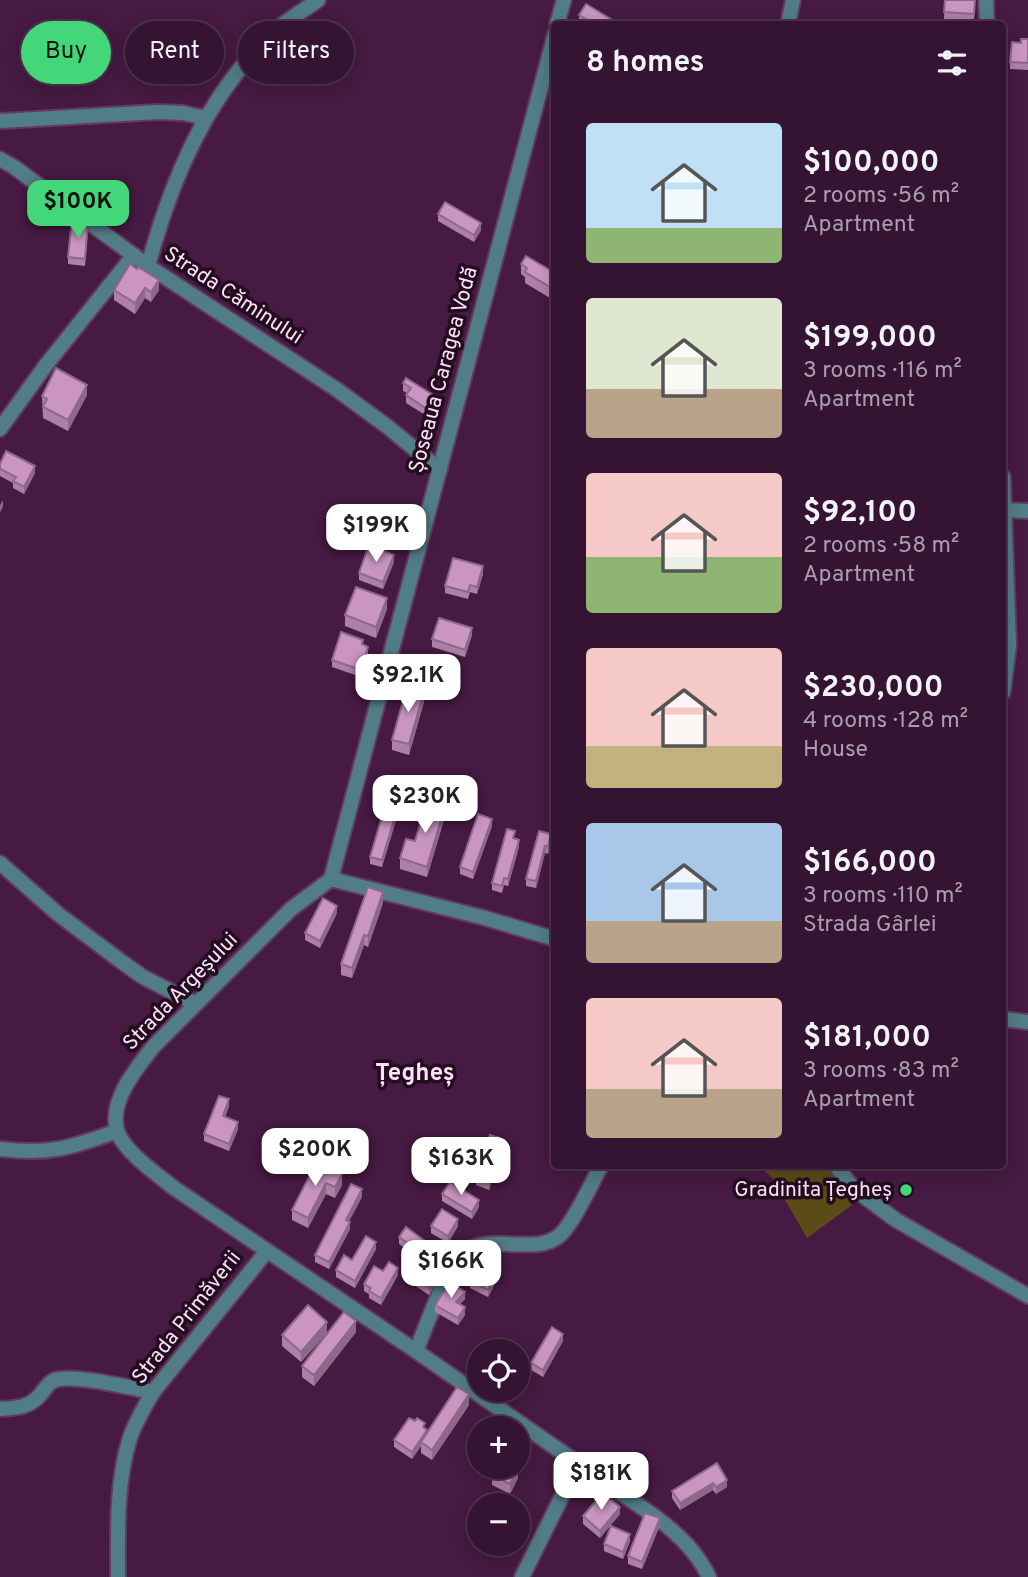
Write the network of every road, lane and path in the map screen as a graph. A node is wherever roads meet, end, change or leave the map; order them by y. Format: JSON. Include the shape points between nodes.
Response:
{"nodes":[{"id":1,"x":318,"y":0,"type":"edge"},
{"id":2,"x":564,"y":0,"type":"edge"},
{"id":3,"x":793,"y":0,"type":"edge"},
{"id":4,"x":986,"y":0,"type":"edge"},
{"id":5,"x":558,"y":21,"type":"edge"},
{"id":6,"x":789,"y":21,"type":"edge"},
{"id":7,"x":987,"y":21,"type":"edge"},
{"id":8,"x":551,"y":49,"type":"edge"},
{"id":9,"x":206,"y":118,"type":"junction"},
{"id":10,"x":0,"y":121,"type":"edge"},
{"id":11,"x":0,"y":159,"type":"edge"},
{"id":12,"x":134,"y":255,"type":"junction"},
{"id":13,"x":148,"y":265,"type":"junction"},
{"id":14,"x":0,"y":429,"type":"edge"},
{"id":15,"x":440,"y":470,"type":"junction"},
{"id":16,"x":1006,"y":510,"type":"edge"},
{"id":17,"x":1028,"y":511,"type":"edge"},
{"id":18,"x":1006,"y":564,"type":"edge"},
{"id":19,"x":1006,"y":668,"type":"edge"},
{"id":20,"x":0,"y":863,"type":"edge"},
{"id":21,"x":331,"y":879,"type":"junction"},
{"id":22,"x":551,"y":938,"type":"edge"},
{"id":23,"x":196,"y":1004,"type":"junction"},
{"id":24,"x":1006,"y":1019,"type":"edge"},
{"id":25,"x":1028,"y":1022,"type":"edge"},
{"id":26,"x":117,"y":1131,"type":"junction"},
{"id":27,"x":0,"y":1149,"type":"edge"},
{"id":28,"x":599,"y":1169,"type":"edge"},
{"id":29,"x":838,"y":1169,"type":"edge"},
{"id":30,"x":267,"y":1251,"type":"junction"},
{"id":31,"x":1028,"y":1296,"type":"edge"},
{"id":32,"x":416,"y":1351,"type":"junction"},
{"id":33,"x":153,"y":1392,"type":"junction"},
{"id":34,"x":0,"y":1409,"type":"edge"},
{"id":35,"x":578,"y":1464,"type":"junction"},
{"id":36,"x":118,"y":1577,"type":"edge"},
{"id":37,"x":522,"y":1577,"type":"edge"},
{"id":38,"x":709,"y":1577,"type":"edge"}],
"edges":[{"from":1,"to":9,"type":"street","via":[[258,48],[234,74]]},
{"from":2,"to":5,"type":"street"},
{"from":3,"to":6,"type":"street"},
{"from":4,"to":7,"type":"street"},
{"from":8,"to":15,"type":"street","name":"Șoseaua Caragea Vodă"},
{"from":9,"to":10,"type":"street","via":[[158,112]]},
{"from":9,"to":13,"type":"street","via":[[168,198]]},
{"from":11,"to":12,"type":"street","name":"Strada Căminului"},
{"from":12,"to":13,"type":"street","name":"Strada Căminului"},
{"from":12,"to":14,"type":"street"},
{"from":13,"to":15,"type":"street","name":"Strada Căminului","via":[[336,389]]},
{"from":15,"to":21,"type":"street","name":"Șoseaua Caragea Vodă"},
{"from":16,"to":17,"type":"street"},
{"from":18,"to":19,"type":"street"},
{"from":20,"to":23,"type":"street","via":[[121,962]]},
{"from":21,"to":22,"type":"street"},
{"from":21,"to":23,"type":"street","name":"Strada Argeșului","via":[[291,909]]},
{"from":23,"to":26,"type":"street","name":"Strada Argeșului","via":[[135,1071],[116,1114]]},
{"from":24,"to":25,"type":"street"},
{"from":26,"to":27,"type":"street","via":[[49,1152]]},
{"from":26,"to":30,"type":"street","via":[[147,1166],[174,1188]]},
{"from":28,"to":32,"type":"street","via":[[567,1226],[555,1238],[482,1245],[461,1255]]},
{"from":29,"to":31,"type":"street","via":[[854,1189],[896,1220]]},
{"from":30,"to":32,"type":"street"},
{"from":30,"to":33,"type":"street","name":"Strada Primăverii"},
{"from":32,"to":35,"type":"street"},
{"from":33,"to":34,"type":"street","via":[[64,1379],[51,1382],[29,1405]]},
{"from":33,"to":36,"type":"street","name":"Strada Primăverii","via":[[129,1441],[122,1474]]},
{"from":35,"to":37,"type":"street"},
{"from":35,"to":38,"type":"street","via":[[679,1535]]}]}
